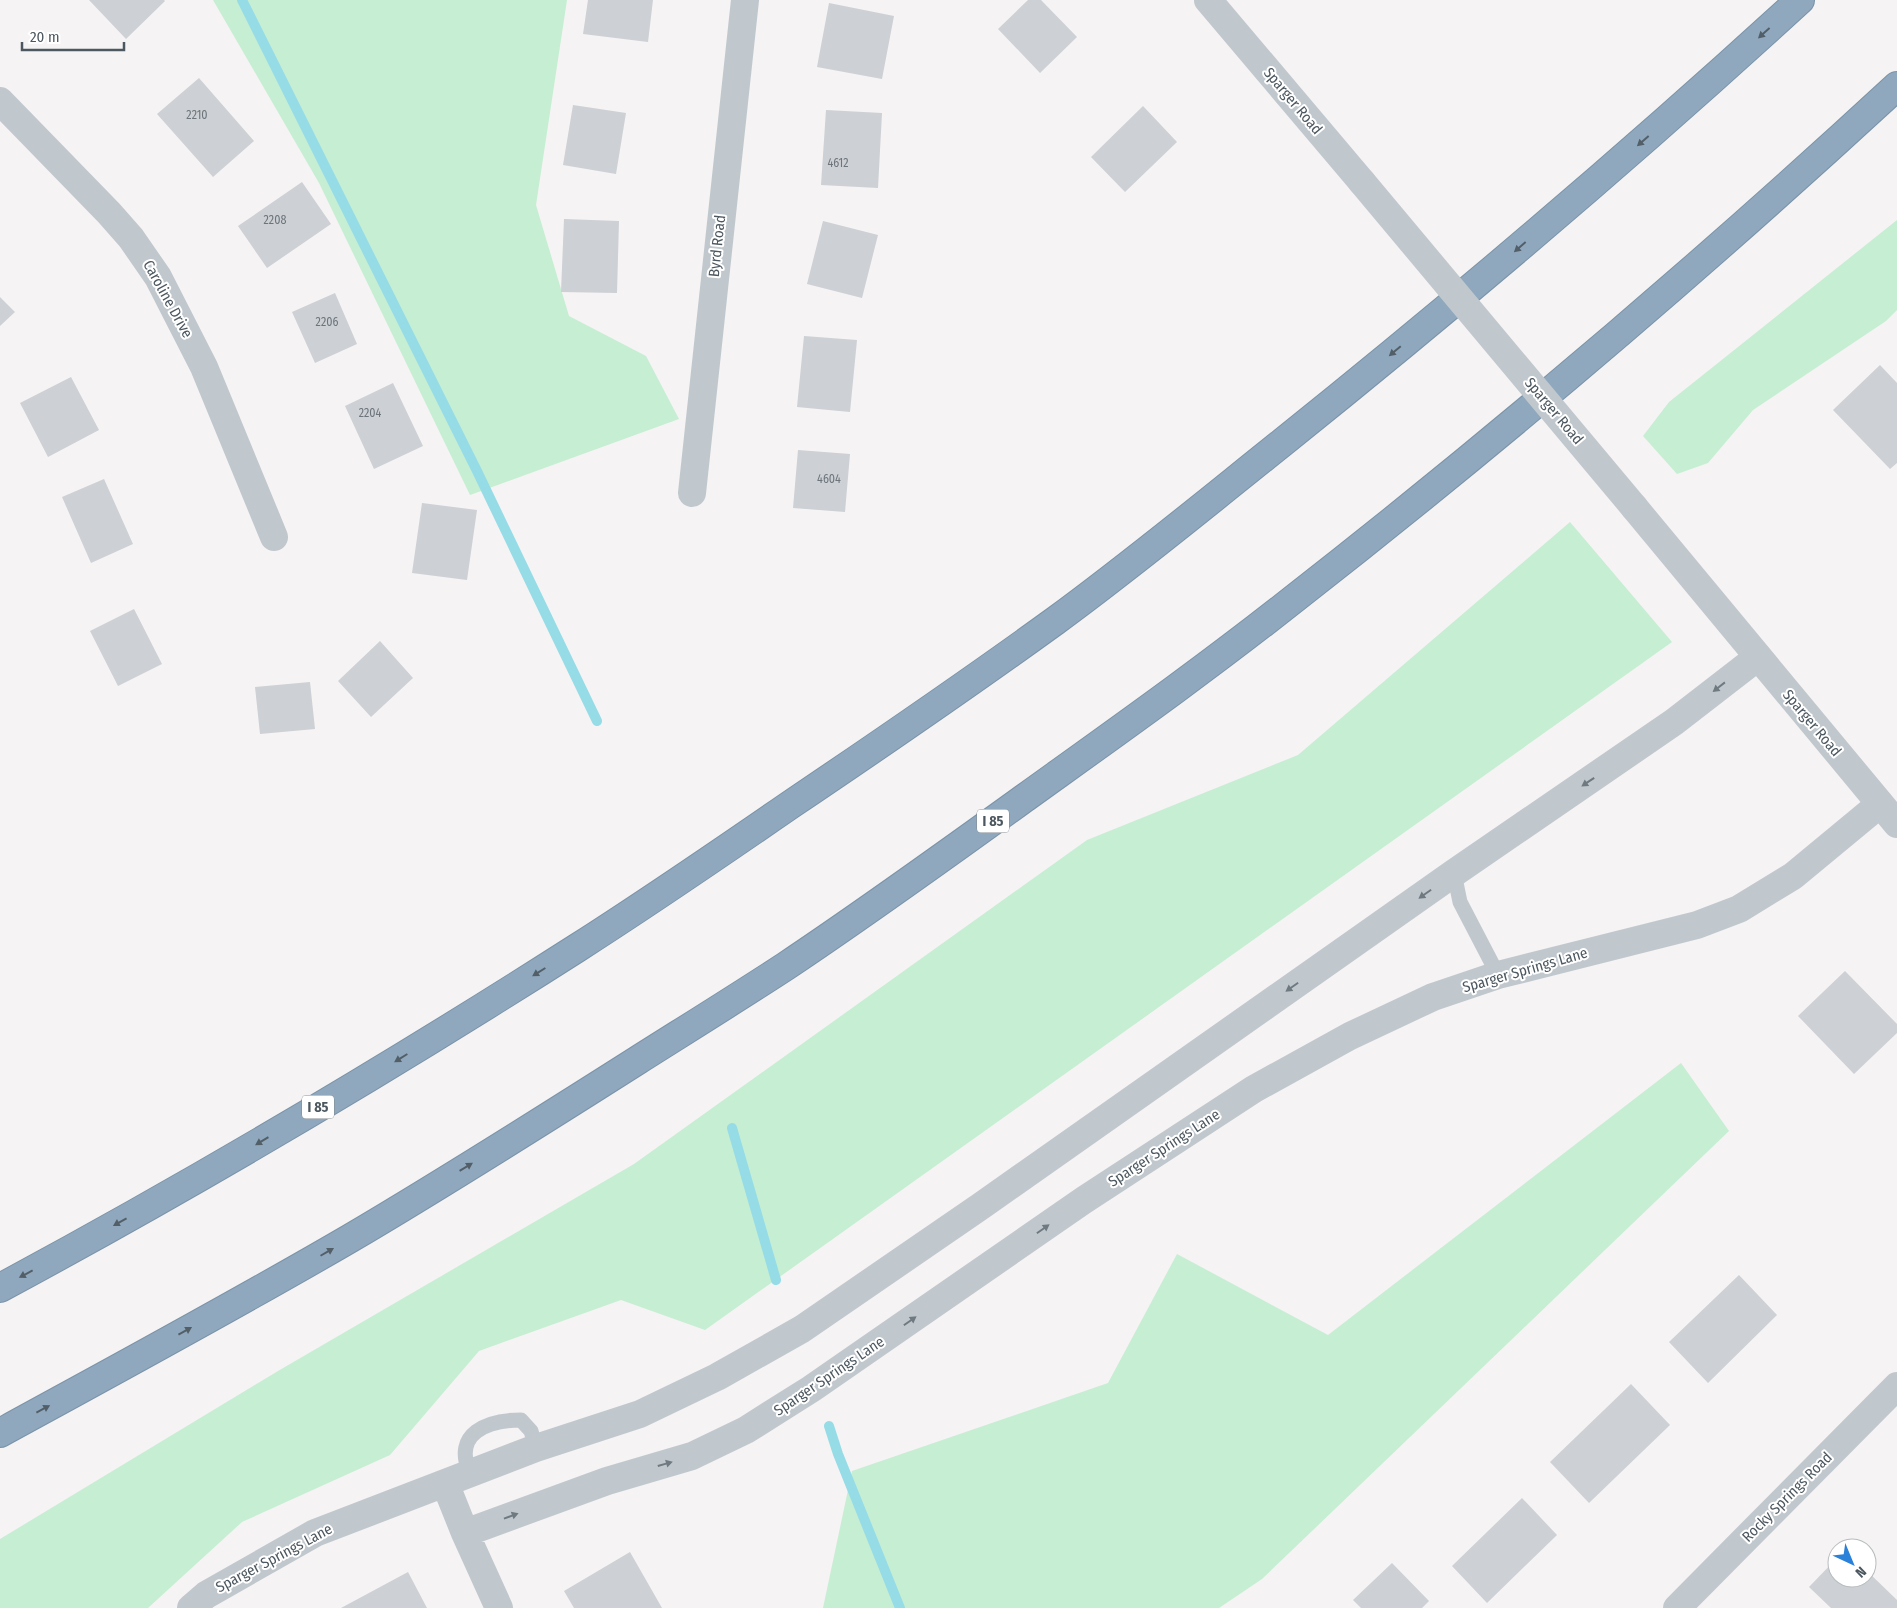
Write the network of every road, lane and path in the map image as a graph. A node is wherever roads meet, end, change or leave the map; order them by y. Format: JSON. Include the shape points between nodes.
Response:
{"nodes":[{"id":1,"x":745,"y":0,"type":"edge"},
{"id":2,"x":1208,"y":0,"type":"edge"},
{"id":3,"x":1800,"y":0,"type":"edge"},
{"id":4,"x":1897,"y":86,"type":"edge"},
{"id":5,"x":0,"y":101,"type":"edge"},
{"id":6,"x":692,"y":493,"type":"dead end"},
{"id":7,"x":274,"y":537,"type":"dead end"},
{"id":8,"x":1758,"y":656,"type":"junction"},
{"id":9,"x":1888,"y":814,"type":"edge"},
{"id":10,"x":1454,"y":873,"type":"junction"},
{"id":11,"x":1498,"y":975,"type":"junction"},
{"id":12,"x":0,"y":1288,"type":"edge"},
{"id":13,"x":1897,"y":1386,"type":"edge"},
{"id":14,"x":0,"y":1432,"type":"edge"},
{"id":15,"x":536,"y":1448,"type":"junction"},
{"id":16,"x":457,"y":1478,"type":"junction"},
{"id":17,"x":465,"y":1533,"type":"junction"},
{"id":18,"x":191,"y":1608,"type":"edge"},
{"id":19,"x":499,"y":1608,"type":"edge"},
{"id":20,"x":1677,"y":1608,"type":"edge"}],
"edges":[{"from":1,"to":6,"type":"street","name":"Byrd Road"},
{"from":2,"to":8,"type":"street","name":"Sparger Road","bridge":true},
{"from":3,"to":12,"type":"highway","number":"I 85","one_way":true,"via":[[1674,115],[1505,260],[1360,380],[1059,618],[925,713],[580,946],[400,1059],[224,1163]]},
{"from":14,"to":4,"type":"highway","number":"I 85","one_way":true,"via":[[242,1301],[522,1133],[785,967],[950,852],[1265,622],[1409,507],[1675,285]]},
{"from":5,"to":7,"type":"street","name":"Caroline Drive","via":[[109,213],[158,277],[204,368]]},
{"from":8,"to":9,"type":"street","name":"Sparger Road"},
{"from":8,"to":10,"type":"street","name":"Sparger Springs Lane","one_way":true,"via":[[1674,722]]},
{"from":9,"to":11,"type":"street","name":"Sparger Springs Lane","via":[[1739,909],[1696,925]]},
{"from":10,"to":11,"type":"lane","via":[[1460,902]]},
{"from":10,"to":15,"type":"street","name":"Sparger Springs Lane","one_way":true,"via":[[802,1329],[717,1377],[640,1414]]},
{"from":17,"to":11,"type":"street","name":"Sparger Springs Lane","one_way":true,"via":[[607,1481],[692,1456],[746,1430],[811,1390],[1084,1200],[1254,1089],[1358,1032],[1433,997]]},
{"from":13,"to":20,"type":"street","name":"Rocky Springs Road"},
{"from":15,"to":16,"type":"street","name":"Sparger Springs Lane"},
{"from":15,"to":16,"type":"lane","via":[[531,1431],[521,1420],[485,1425],[470,1436]]},
{"from":16,"to":17,"type":"street"},
{"from":16,"to":18,"type":"street","name":"Sparger Springs Lane","via":[[316,1533],[206,1595]]},
{"from":17,"to":19,"type":"street"}]}
